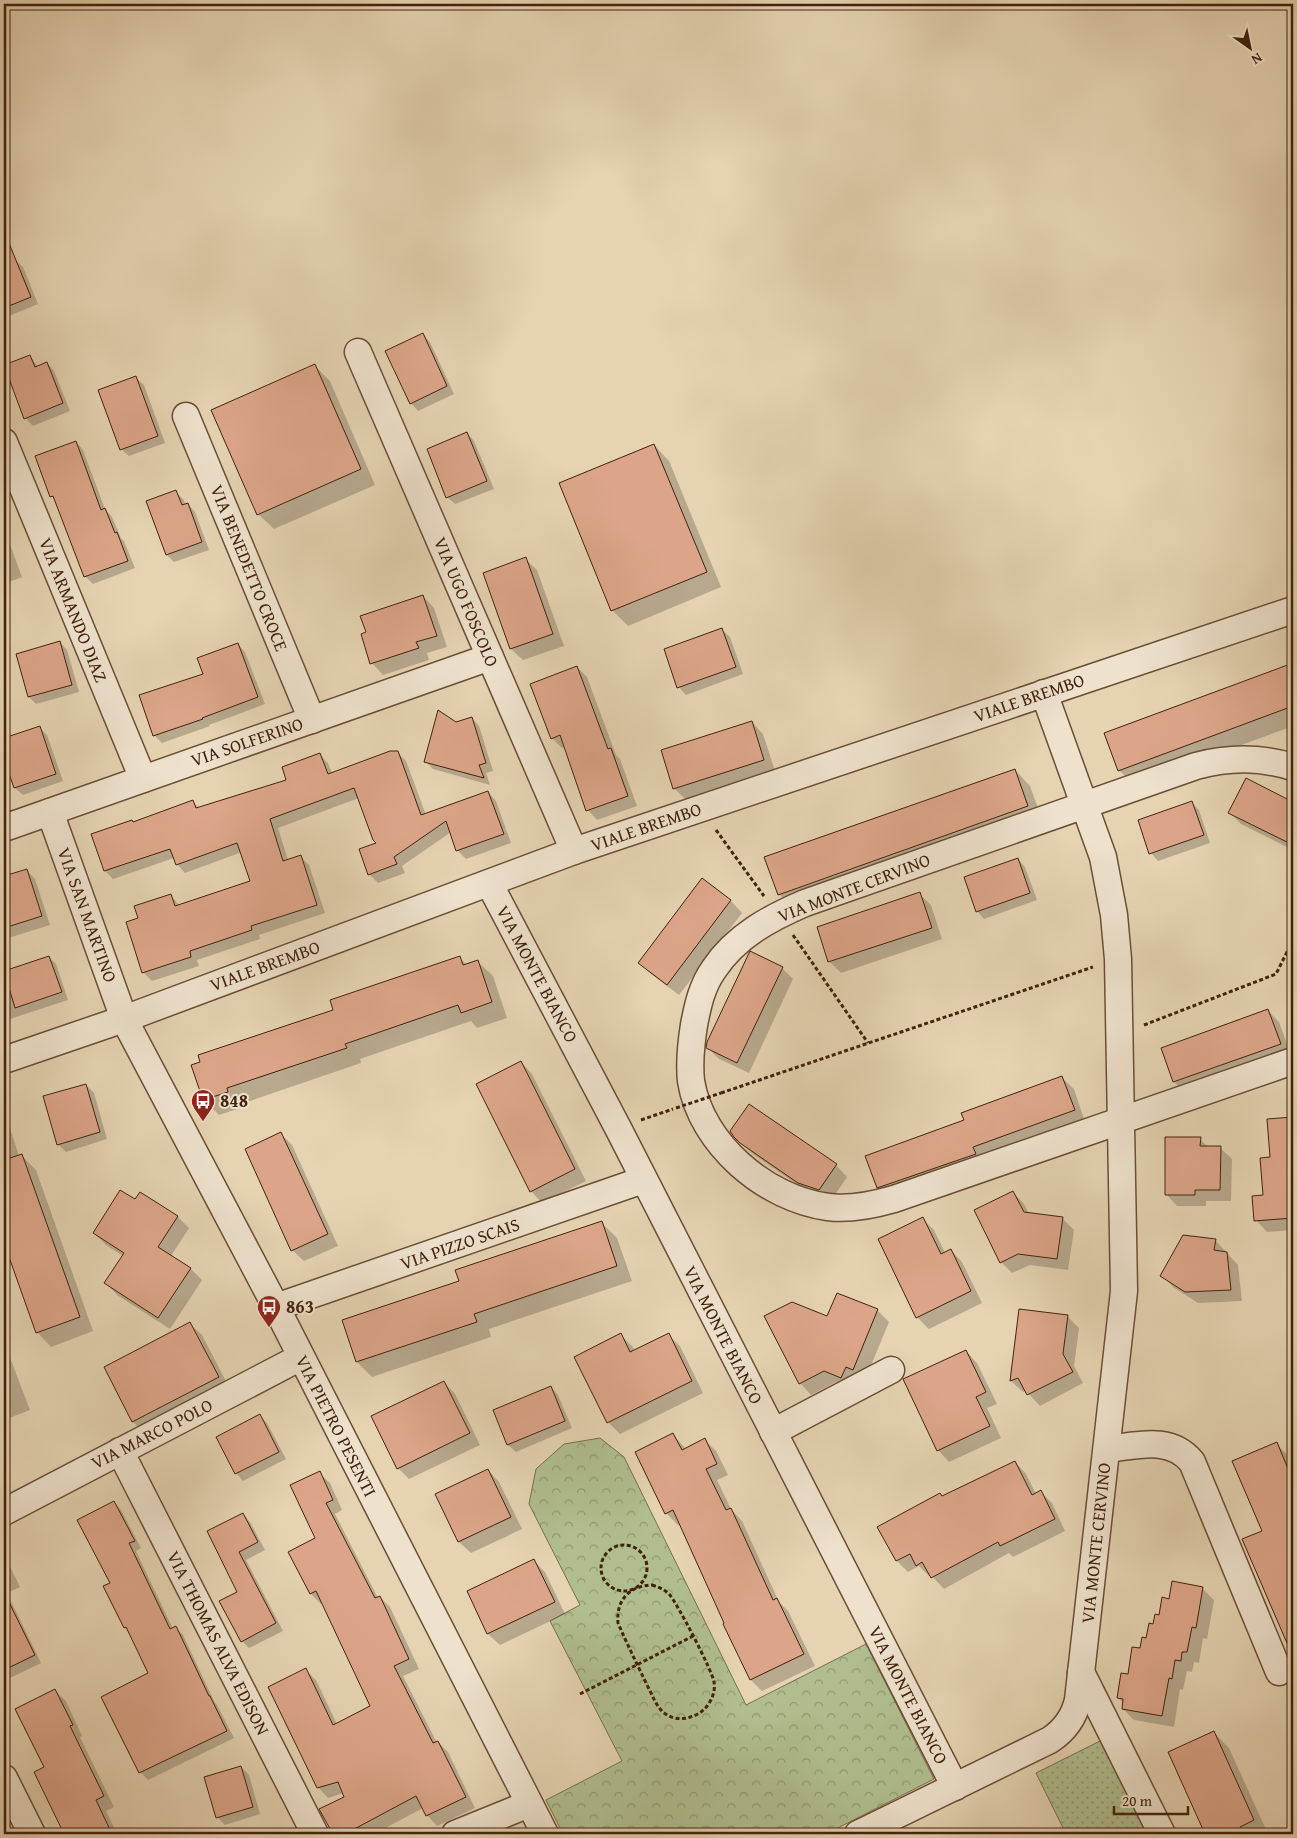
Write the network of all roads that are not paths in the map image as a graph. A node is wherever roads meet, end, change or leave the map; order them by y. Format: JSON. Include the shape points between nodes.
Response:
{"nodes":[{"id":1,"x":358,"y":352,"type":"dead end"},
{"id":2,"x":186,"y":416,"type":"dead end"},
{"id":3,"x":4,"y":442,"type":"edge"},
{"id":4,"x":1293,"y":610,"type":"edge"},
{"id":5,"x":490,"y":657,"type":"junction"},
{"id":6,"x":1044,"y":693,"type":"junction"},
{"id":7,"x":312,"y":720,"type":"junction"},
{"id":8,"x":1293,"y":767,"type":"edge"},
{"id":9,"x":143,"y":779,"type":"junction"},
{"id":10,"x":1085,"y":805,"type":"junction"},
{"id":11,"x":50,"y":812,"type":"junction"},
{"id":12,"x":4,"y":828,"type":"edge"},
{"id":13,"x":574,"y":851,"type":"junction"},
{"id":14,"x":490,"y":883,"type":"junction"},
{"id":15,"x":124,"y":1019,"type":"junction"},
{"id":16,"x":4,"y":1060,"type":"edge"},
{"id":17,"x":1293,"y":1061,"type":"edge"},
{"id":18,"x":1120,"y":1122,"type":"junction"},
{"id":19,"x":643,"y":1180,"type":"junction"},
{"id":20,"x":276,"y":1307,"type":"junction"},
{"id":21,"x":301,"y":1357,"type":"junction"},
{"id":22,"x":891,"y":1370,"type":"dead end"},
{"id":23,"x":773,"y":1432,"type":"junction"},
{"id":24,"x":1107,"y":1449,"type":"junction"},
{"id":25,"x":120,"y":1451,"type":"junction"},
{"id":26,"x":4,"y":1512,"type":"edge"},
{"id":27,"x":1081,"y":1672,"type":"junction"},
{"id":28,"x":1279,"y":1672,"type":"dead end"},
{"id":29,"x":4,"y":1778,"type":"edge"},
{"id":30,"x":955,"y":1787,"type":"junction"},
{"id":31,"x":529,"y":1804,"type":"junction"},
{"id":32,"x":32,"y":1834,"type":"edge"},
{"id":33,"x":315,"y":1834,"type":"edge"},
{"id":34,"x":454,"y":1834,"type":"edge"},
{"id":35,"x":544,"y":1834,"type":"edge"},
{"id":36,"x":858,"y":1834,"type":"edge"},
{"id":37,"x":1162,"y":1834,"type":"edge"}],
"edges":[{"from":1,"to":5,"type":"street","name":"VIA UGO FOSCOLO"},
{"from":2,"to":7,"type":"street","name":"VIA BENEDETTO CROCE"},
{"from":3,"to":9,"type":"street","name":"VIA ARMANDO DIAZ"},
{"from":4,"to":6,"type":"street","name":"VIALE BREMBO"},
{"from":5,"to":7,"type":"street","name":"VIA SOLFERINO"},
{"from":5,"to":13,"type":"street","name":"VIA UGO FOSCOLO"},
{"from":6,"to":10,"type":"street","name":"VIA MONTE CERVINO"},
{"from":6,"to":13,"type":"street","name":"VIALE BREMBO"},
{"from":7,"to":9,"type":"street","name":"VIA SOLFERINO"},
{"from":8,"to":10,"type":"street","name":"VIA MONTE CERVINO","via":[[1253,759],[1219,761]]},
{"from":9,"to":11,"type":"street","name":"VIA SOLFERINO"},
{"from":10,"to":18,"type":"street","name":"VIA MONTE CERVINO","via":[[1107,872],[1114,915],[1118,959]]},
{"from":10,"to":18,"type":"street","name":"VIA MONTE CERVINO","via":[[805,903],[748,934],[715,967],[700,996],[690,1050],[691,1081],[705,1120],[735,1160],[788,1196],[827,1207],[881,1203]]},
{"from":11,"to":12,"type":"street","name":"VIA SOLFERINO"},
{"from":11,"to":15,"type":"street","name":"VIA SAN MARTINO"},
{"from":13,"to":14,"type":"street","name":"VIALE BREMBO"},
{"from":14,"to":15,"type":"street","name":"VIALE BREMBO"},
{"from":14,"to":19,"type":"street","name":"VIA MONTE BIANCO"},
{"from":15,"to":16,"type":"street","name":"VIALE BREMBO"},
{"from":15,"to":20,"type":"street","name":"VIA PIETRO PESENTI"},
{"from":17,"to":18,"type":"street","name":"VIA MONTE CERVINO"},
{"from":18,"to":24,"type":"street","name":"VIA MONTE CERVINO","via":[[1124,1291]]},
{"from":19,"to":20,"type":"street","name":"VIA PIZZO SCAIS"},
{"from":19,"to":23,"type":"street","name":"VIA MONTE BIANCO"},
{"from":20,"to":21,"type":"street","name":"VIA PIETRO PESENTI"},
{"from":21,"to":25,"type":"street","name":"VIA MARCO POLO"},
{"from":21,"to":31,"type":"street","name":"VIA PIETRO PESENTI"},
{"from":22,"to":23,"type":"street"},
{"from":23,"to":30,"type":"street","name":"VIA MONTE BIANCO"},
{"from":24,"to":27,"type":"street","name":"VIA MONTE CERVINO"},
{"from":24,"to":28,"type":"street","via":[[1165,1444],[1181,1450],[1192,1462]]},
{"from":25,"to":26,"type":"street","name":"VIA MARCO POLO"},
{"from":25,"to":33,"type":"street","name":"VIA THOMAS ALVA EDISON"},
{"from":27,"to":30,"type":"street","name":"VIA MONTE CERVINO","via":[[1077,1708],[1059,1734]]},
{"from":27,"to":37,"type":"street"},
{"from":29,"to":32,"type":"street"},
{"from":30,"to":36,"type":"street","name":"VIA MONTE CERVINO"},
{"from":31,"to":34,"type":"street"},
{"from":31,"to":35,"type":"street","name":"VIA PIETRO PESENTI"}]}
